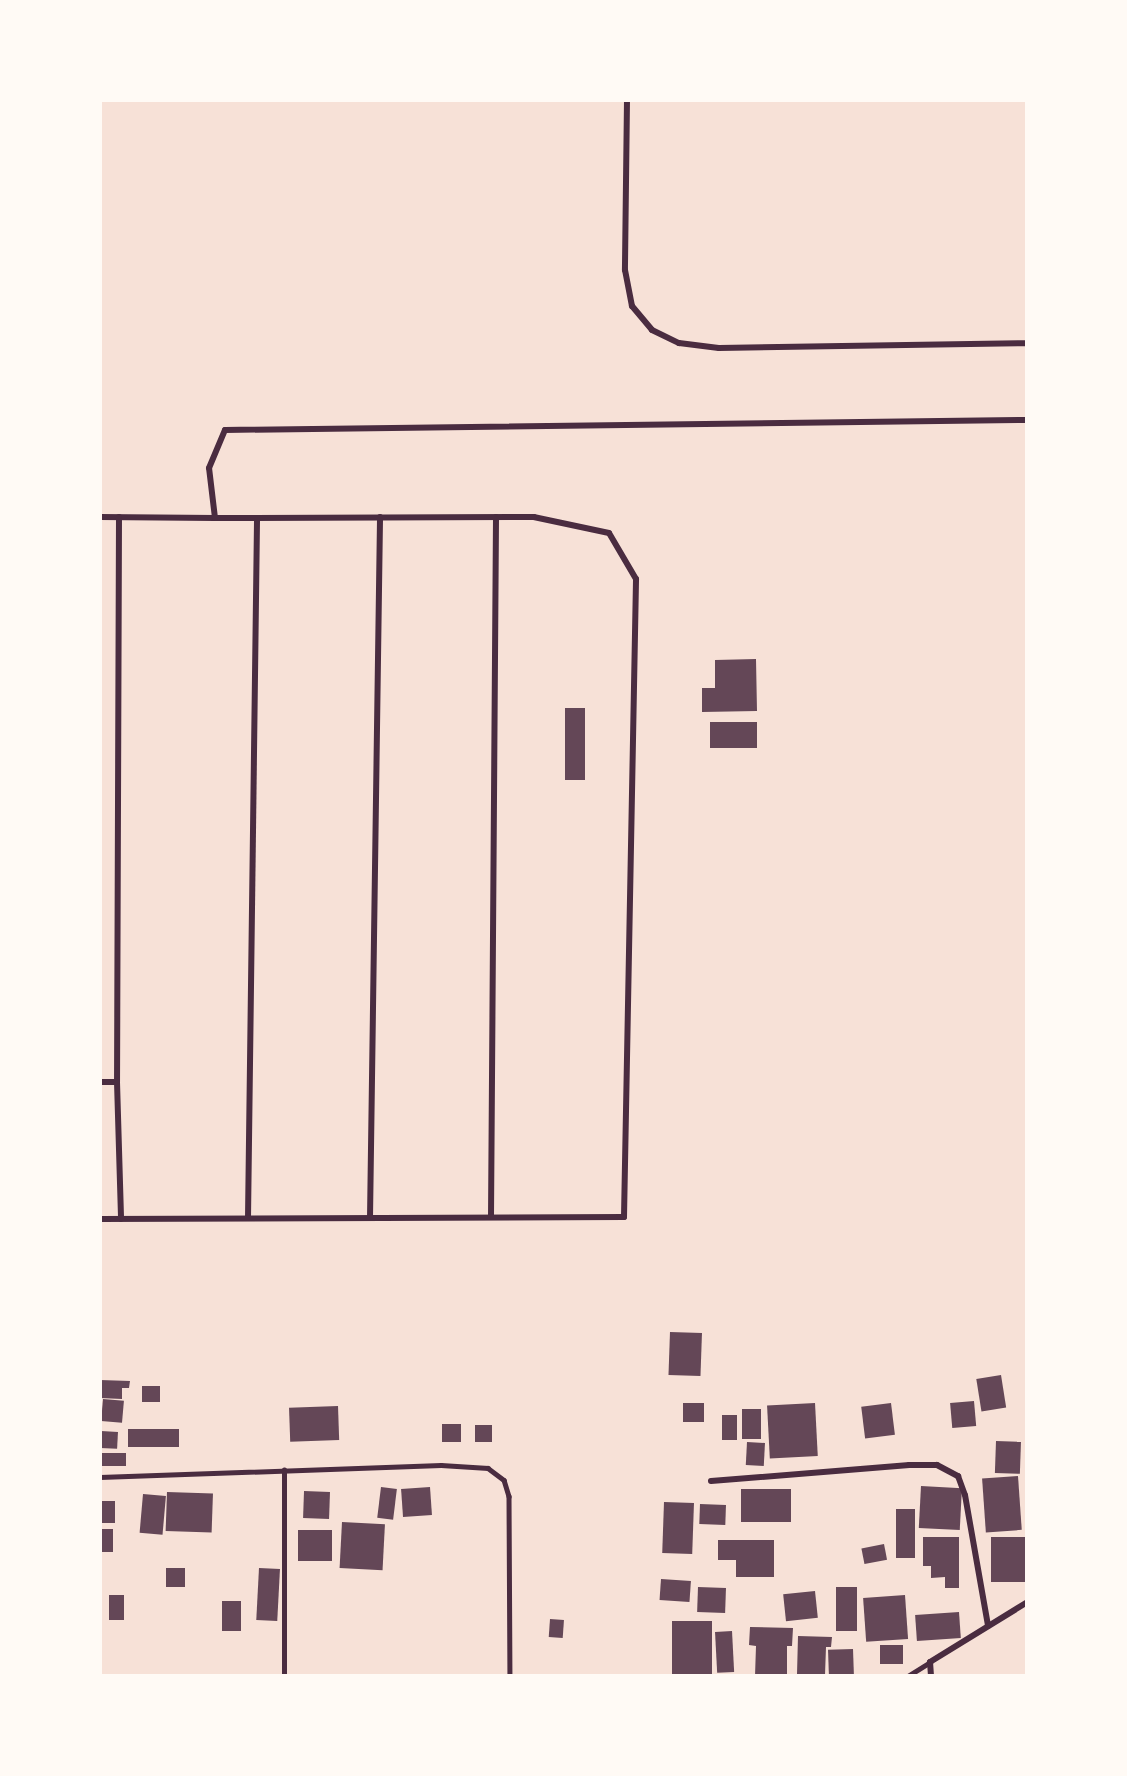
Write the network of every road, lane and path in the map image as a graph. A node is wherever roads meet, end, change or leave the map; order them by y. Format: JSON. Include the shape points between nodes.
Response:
{"nodes":[{"id":1,"x":627,"y":100,"type":"edge"},
{"id":2,"x":1026,"y":343,"type":"edge"},
{"id":3,"x":1026,"y":420,"type":"edge"},
{"id":4,"x":100,"y":517,"type":"edge"},
{"id":5,"x":119,"y":517,"type":"junction"},
{"id":6,"x":380,"y":517,"type":"junction"},
{"id":7,"x":496,"y":517,"type":"junction"},
{"id":8,"x":215,"y":518,"type":"junction"},
{"id":9,"x":257,"y":518,"type":"junction"},
{"id":10,"x":100,"y":1082,"type":"edge"},
{"id":11,"x":117,"y":1082,"type":"junction"},
{"id":12,"x":491,"y":1217,"type":"junction"},
{"id":13,"x":248,"y":1218,"type":"junction"},
{"id":14,"x":370,"y":1218,"type":"junction"},
{"id":15,"x":100,"y":1219,"type":"edge"},
{"id":16,"x":121,"y":1219,"type":"junction"},
{"id":17,"x":284,"y":1470,"type":"junction"},
{"id":18,"x":100,"y":1478,"type":"edge"},
{"id":19,"x":711,"y":1482,"type":"dead end"},
{"id":20,"x":1026,"y":1603,"type":"edge"},
{"id":21,"x":988,"y":1626,"type":"junction"},
{"id":22,"x":930,"y":1662,"type":"junction"},
{"id":23,"x":284,"y":1676,"type":"edge"},
{"id":24,"x":510,"y":1676,"type":"edge"},
{"id":25,"x":908,"y":1676,"type":"edge"},
{"id":26,"x":931,"y":1676,"type":"edge"}],
"edges":[{"from":1,"to":2,"type":"street","via":[[625,270],[633,306],[652,330],[679,342],[719,348]]},
{"from":3,"to":8,"type":"street","via":[[225,430],[209,468]]},
{"from":4,"to":5,"type":"street"},
{"from":5,"to":8,"type":"street"},
{"from":5,"to":11,"type":"street"},
{"from":6,"to":7,"type":"street"},
{"from":6,"to":9,"type":"street"},
{"from":6,"to":14,"type":"street"},
{"from":7,"to":12,"type":"street"},
{"from":7,"to":12,"type":"street","via":[[534,517],[609,533],[636,579],[624,1217]]},
{"from":8,"to":9,"type":"street"},
{"from":9,"to":13,"type":"street"},
{"from":10,"to":11,"type":"street"},
{"from":11,"to":16,"type":"street"},
{"from":12,"to":14,"type":"street"},
{"from":13,"to":14,"type":"street"},
{"from":13,"to":16,"type":"street"},
{"from":15,"to":16,"type":"street"},
{"from":17,"to":18,"type":"lane"},
{"from":17,"to":23,"type":"lane"},
{"from":17,"to":24,"type":"lane","via":[[441,1465],[488,1468],[504,1480],[511,1532]]},
{"from":19,"to":21,"type":"street","via":[[909,1465],[937,1466],[958,1476],[965,1495]]},
{"from":20,"to":21,"type":"street"},
{"from":21,"to":22,"type":"street"},
{"from":22,"to":25,"type":"lane"},
{"from":22,"to":26,"type":"street"}]}
